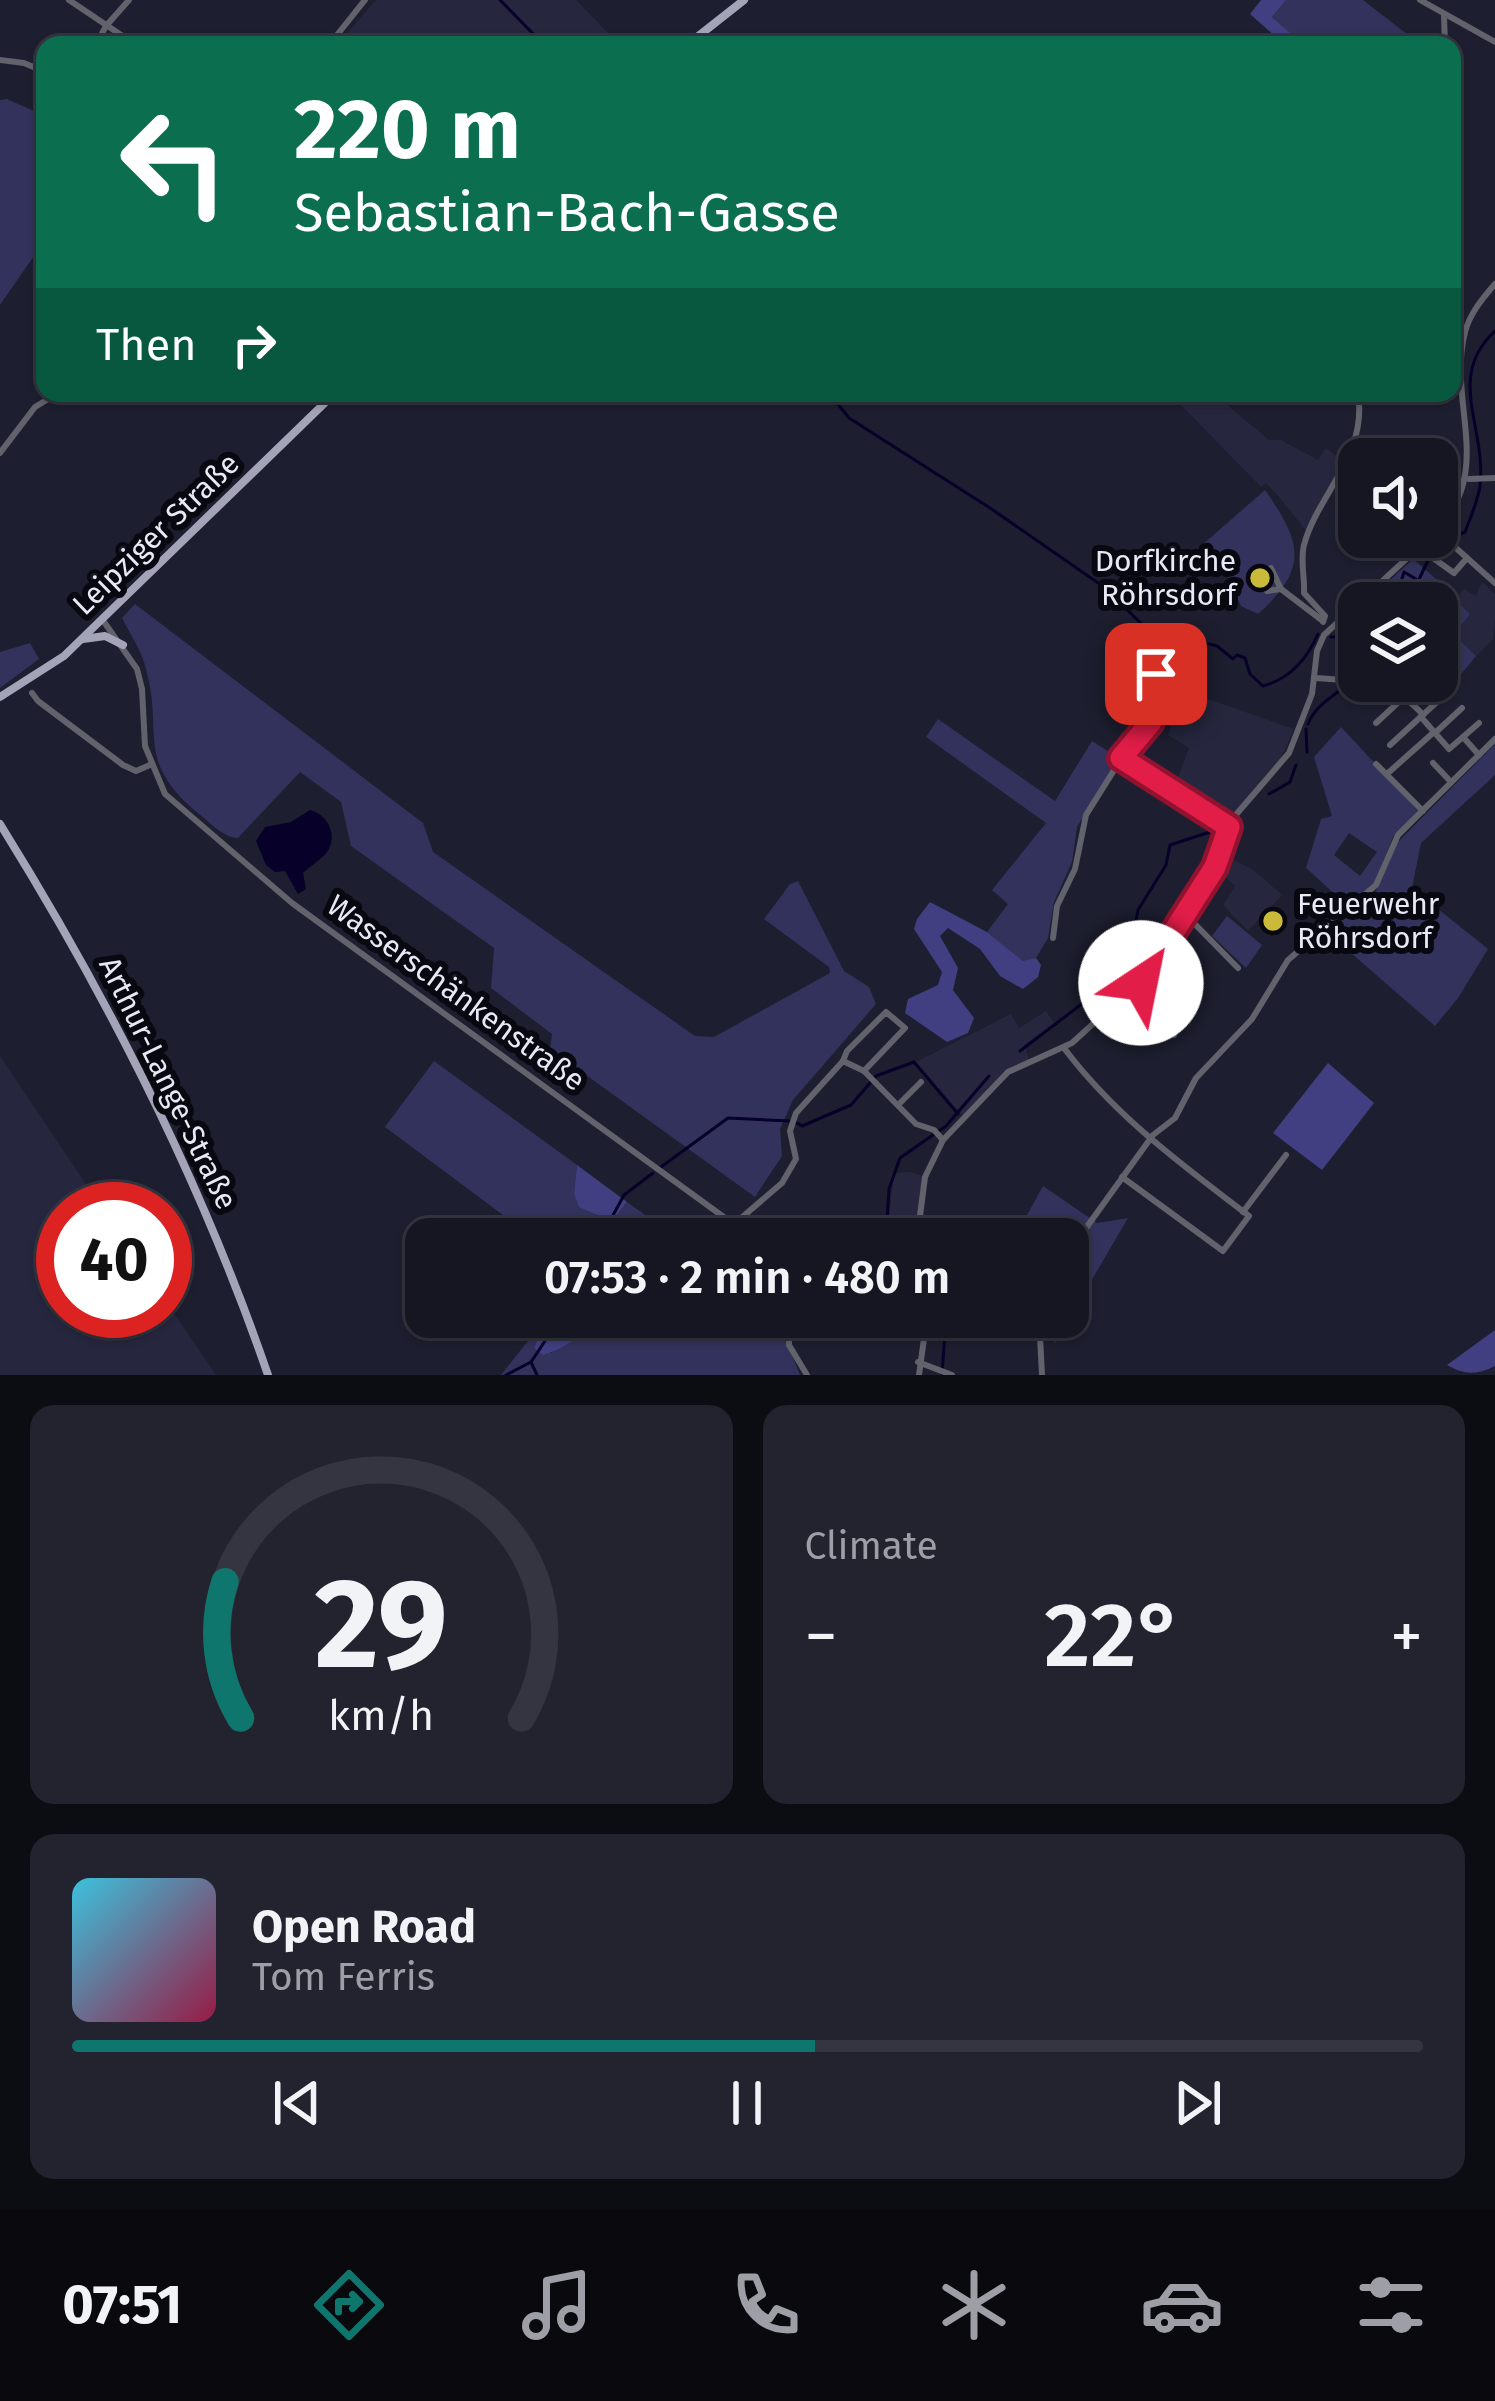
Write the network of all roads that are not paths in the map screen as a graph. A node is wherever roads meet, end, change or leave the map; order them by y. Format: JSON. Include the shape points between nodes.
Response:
{"nodes":[{"id":1,"x":69,"y":0,"type":"edge"},
{"id":2,"x":129,"y":0,"type":"edge"},
{"id":3,"x":365,"y":0,"type":"edge"},
{"id":4,"x":744,"y":0,"type":"edge"},
{"id":5,"x":1420,"y":0,"type":"edge"},
{"id":6,"x":1439,"y":0,"type":"edge"},
{"id":7,"x":1442,"y":14,"type":"junction"},
{"id":8,"x":106,"y":26,"type":"junction"},
{"id":9,"x":101,"y":36,"type":"edge"},
{"id":10,"x":122,"y":36,"type":"edge"},
{"id":11,"x":335,"y":36,"type":"edge"},
{"id":12,"x":698,"y":36,"type":"edge"},
{"id":13,"x":1444,"y":36,"type":"edge"},
{"id":14,"x":1495,"y":42,"type":"edge"},
{"id":15,"x":0,"y":60,"type":"edge"},
{"id":16,"x":36,"y":68,"type":"edge"},
{"id":17,"x":1495,"y":284,"type":"edge"},
{"id":18,"x":1464,"y":335,"type":"junction"},
{"id":19,"x":1461,"y":337,"type":"edge"},
{"id":20,"x":43,"y":402,"type":"edge"},
{"id":21,"x":326,"y":402,"type":"edge"},
{"id":22,"x":1358,"y":402,"type":"edge"},
{"id":23,"x":1353,"y":438,"type":"edge"},
{"id":24,"x":0,"y":453,"type":"edge"},
{"id":25,"x":1495,"y":478,"type":"edge"},
{"id":26,"x":1475,"y":479,"type":"junction"},
{"id":27,"x":1338,"y":483,"type":"edge"},
{"id":28,"x":1458,"y":508,"type":"edge"},
{"id":29,"x":1458,"y":550,"type":"edge"},
{"id":30,"x":1405,"y":558,"type":"edge"},
{"id":31,"x":1433,"y":558,"type":"edge"},
{"id":32,"x":1467,"y":558,"type":"junction"},
{"id":33,"x":1271,"y":568,"type":"dead end"},
{"id":34,"x":1495,"y":583,"type":"edge"},
{"id":35,"x":1280,"y":589,"type":"junction"},
{"id":36,"x":1267,"y":591,"type":"dead end"},
{"id":37,"x":102,"y":620,"type":"junction"},
{"id":38,"x":1327,"y":625,"type":"junction"},
{"id":39,"x":82,"y":640,"type":"junction"},
{"id":40,"x":123,"y":645,"type":"junction"},
{"id":41,"x":1156,"y":674,"type":"dead end"},
{"id":42,"x":1315,"y":678,"type":"junction"},
{"id":43,"x":1338,"y":680,"type":"edge"},
{"id":44,"x":32,"y":693,"type":"dead end"},
{"id":45,"x":0,"y":697,"type":"edge"},
{"id":46,"x":1401,"y":702,"type":"edge"},
{"id":47,"x":1411,"y":702,"type":"edge"},
{"id":48,"x":1437,"y":702,"type":"edge"},
{"id":49,"x":1462,"y":708,"type":"dead end"},
{"id":50,"x":1422,"y":716,"type":"junction"},
{"id":51,"x":1376,"y":723,"type":"dead end"},
{"id":52,"x":1479,"y":723,"type":"dead end"},
{"id":53,"x":1434,"y":732,"type":"junction"},
{"id":54,"x":1462,"y":737,"type":"junction"},
{"id":55,"x":1495,"y":739,"type":"edge"},
{"id":56,"x":1390,"y":745,"type":"dead end"},
{"id":57,"x":1479,"y":755,"type":"junction"},
{"id":58,"x":1121,"y":758,"type":"junction"},
{"id":59,"x":1433,"y":763,"type":"dead end"},
{"id":60,"x":1376,"y":764,"type":"dead end"},
{"id":61,"x":150,"y":765,"type":"junction"},
{"id":62,"x":1388,"y":773,"type":"junction"},
{"id":63,"x":1451,"y":782,"type":"junction"},
{"id":64,"x":1424,"y":811,"type":"junction"},
{"id":65,"x":0,"y":824,"type":"edge"},
{"id":66,"x":1229,"y":827,"type":"junction"},
{"id":67,"x":1186,"y":915,"type":"junction"},
{"id":68,"x":1053,"y":938,"type":"dead end"},
{"id":69,"x":1238,"y":968,"type":"dead end"},
{"id":70,"x":1116,"y":974,"type":"dead end"},
{"id":71,"x":1141,"y":983,"type":"junction"},
{"id":72,"x":1134,"y":990,"type":"junction"},
{"id":73,"x":1174,"y":1035,"type":"dead end"},
{"id":74,"x":1064,"y":1048,"type":"junction"},
{"id":75,"x":843,"y":1061,"type":"junction"},
{"id":76,"x":864,"y":1071,"type":"junction"},
{"id":77,"x":921,"y":1082,"type":"dead end"},
{"id":78,"x":899,"y":1104,"type":"junction"},
{"id":79,"x":938,"y":1135,"type":"junction"},
{"id":80,"x":1150,"y":1141,"type":"junction"},
{"id":81,"x":1286,"y":1155,"type":"dead end"},
{"id":82,"x":1122,"y":1178,"type":"junction"},
{"id":83,"x":1244,"y":1212,"type":"junction"},
{"id":84,"x":723,"y":1218,"type":"edge"},
{"id":85,"x":741,"y":1218,"type":"edge"},
{"id":86,"x":920,"y":1218,"type":"edge"},
{"id":87,"x":1089,"y":1224,"type":"edge"},
{"id":88,"x":789,"y":1338,"type":"edge"},
{"id":89,"x":922,"y":1338,"type":"edge"},
{"id":90,"x":1040,"y":1338,"type":"edge"},
{"id":91,"x":918,"y":1362,"type":"junction"},
{"id":92,"x":950,"y":1374,"type":"edge"},
{"id":93,"x":268,"y":1375,"type":"edge"},
{"id":94,"x":807,"y":1375,"type":"edge"},
{"id":95,"x":919,"y":1375,"type":"edge"},
{"id":96,"x":1042,"y":1375,"type":"edge"}],
"edges":[{"from":1,"to":8,"type":"street"},
{"from":2,"to":8,"type":"street"},
{"from":3,"to":11,"type":"street"},
{"from":4,"to":12,"type":"main road"},
{"from":5,"to":7,"type":"street"},
{"from":6,"to":7,"type":"street"},
{"from":7,"to":13,"type":"street"},
{"from":7,"to":14,"type":"street"},
{"from":8,"to":9,"type":"street"},
{"from":8,"to":10,"type":"street"},
{"from":15,"to":16,"type":"street"},
{"from":17,"to":18,"type":"street"},
{"from":18,"to":19,"type":"street"},
{"from":18,"to":26,"type":"street"},
{"from":20,"to":24,"type":"street"},
{"from":21,"to":37,"type":"main road","name":"Leipziger Straße"},
{"from":22,"to":23,"type":"street"},
{"from":25,"to":26,"type":"street"},
{"from":26,"to":28,"type":"street"},
{"from":27,"to":38,"type":"street","via":[[1303,552],[1304,593]]},
{"from":29,"to":32,"type":"street"},
{"from":30,"to":38,"type":"street"},
{"from":31,"to":32,"type":"street","via":[[1454,572]]},
{"from":32,"to":34,"type":"street"},
{"from":33,"to":35,"type":"street"},
{"from":35,"to":36,"type":"street"},
{"from":35,"to":38,"type":"street"},
{"from":37,"to":39,"type":"main road","name":"Leipziger Straße"},
{"from":37,"to":40,"type":"street"},
{"from":38,"to":42,"type":"street"},
{"from":39,"to":40,"type":"main road","via":[[105,636]]},
{"from":39,"to":45,"type":"main road","name":"Leipziger Straße"},
{"from":40,"to":61,"type":"street","via":[[142,689]]},
{"from":41,"to":58,"type":"street","via":[[1151,722]]},
{"from":42,"to":43,"type":"street"},
{"from":42,"to":66,"type":"street","via":[[1289,753]]},
{"from":44,"to":61,"type":"street","via":[[123,765]]},
{"from":46,"to":51,"type":"street"},
{"from":47,"to":50,"type":"street"},
{"from":48,"to":50,"type":"street"},
{"from":49,"to":53,"type":"street"},
{"from":50,"to":53,"type":"street"},
{"from":50,"to":56,"type":"street"},
{"from":52,"to":54,"type":"street"},
{"from":53,"to":54,"type":"street","via":[[1449,749]]},
{"from":53,"to":62,"type":"street"},
{"from":54,"to":57,"type":"street"},
{"from":55,"to":57,"type":"street"},
{"from":57,"to":63,"type":"street"},
{"from":58,"to":66,"type":"street"},
{"from":58,"to":68,"type":"street","via":[[1086,815]]},
{"from":59,"to":63,"type":"street"},
{"from":60,"to":62,"type":"street"},
{"from":61,"to":84,"type":"street","name":"Wasserschänkenstraße","via":[[165,794],[292,904]]},
{"from":62,"to":64,"type":"street"},
{"from":63,"to":64,"type":"street"},
{"from":64,"to":80,"type":"street","via":[[1391,845],[1376,885],[1288,960],[1252,1019]]},
{"from":65,"to":93,"type":"main road","name":"Arthur-Lange-Straße","via":[[145,1079]]},
{"from":66,"to":67,"type":"street"},
{"from":67,"to":69,"type":"street"},
{"from":67,"to":71,"type":"street"},
{"from":70,"to":72,"type":"street"},
{"from":71,"to":72,"type":"street"},
{"from":71,"to":73,"type":"street","via":[[1170,1011]]},
{"from":72,"to":74,"type":"street"},
{"from":74,"to":79,"type":"street","via":[[1008,1072]]},
{"from":74,"to":80,"type":"street"},
{"from":75,"to":76,"type":"street"},
{"from":75,"to":76,"type":"street","via":[[886,1012],[905,1028]]},
{"from":75,"to":85,"type":"street","via":[[796,1113],[796,1159],[782,1183]]},
{"from":76,"to":78,"type":"street"},
{"from":77,"to":78,"type":"street"},
{"from":78,"to":79,"type":"street"},
{"from":79,"to":86,"type":"street"},
{"from":80,"to":82,"type":"street"},
{"from":80,"to":83,"type":"street"},
{"from":81,"to":83,"type":"street"},
{"from":82,"to":83,"type":"street","via":[[1223,1251],[1249,1216]]},
{"from":82,"to":87,"type":"street"},
{"from":88,"to":94,"type":"street"},
{"from":89,"to":91,"type":"street"},
{"from":90,"to":96,"type":"street"},
{"from":91,"to":92,"type":"street"},
{"from":91,"to":95,"type":"street"}]}
